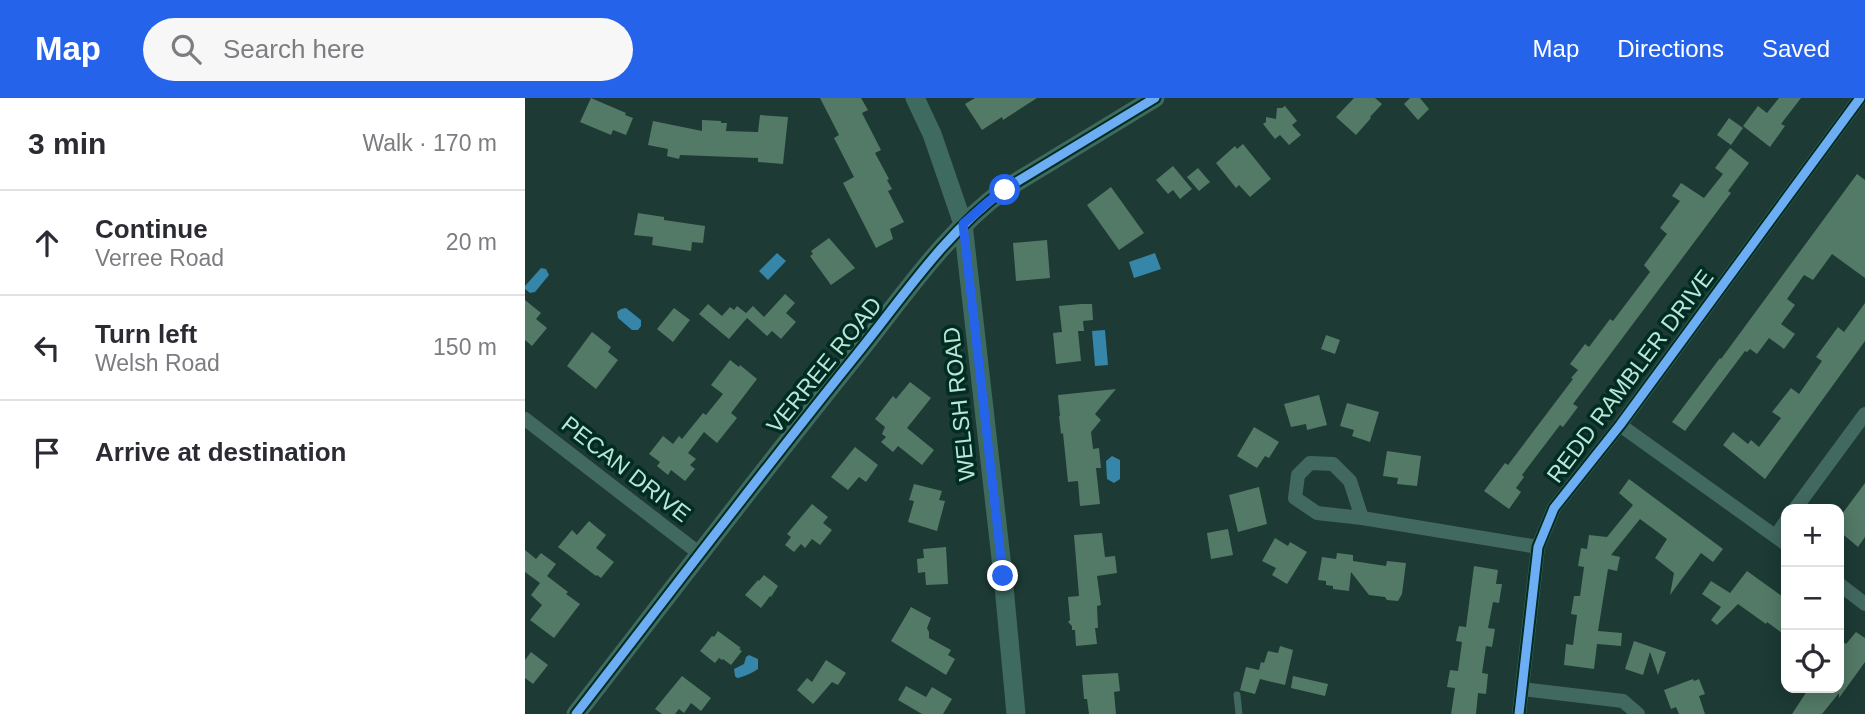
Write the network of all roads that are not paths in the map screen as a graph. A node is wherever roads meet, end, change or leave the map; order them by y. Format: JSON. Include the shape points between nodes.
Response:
{"nodes":[{"id":1,"x":915,"y":98,"type":"edge"},
{"id":2,"x":1155,"y":98,"type":"edge"},
{"id":3,"x":1860,"y":98,"type":"edge"},
{"id":4,"x":963,"y":224,"type":"junction"},
{"id":5,"x":1865,"y":414,"type":"edge"},
{"id":6,"x":525,"y":419,"type":"edge"},
{"id":7,"x":1620,"y":425,"type":"junction"},
{"id":8,"x":1799,"y":504,"type":"edge"},
{"id":9,"x":1362,"y":518,"type":"junction"},
{"id":10,"x":1781,"y":540,"type":"edge"},
{"id":11,"x":1538,"y":547,"type":"junction"},
{"id":12,"x":700,"y":554,"type":"junction"},
{"id":13,"x":1844,"y":588,"type":"edge"},
{"id":14,"x":1865,"y":604,"type":"edge"},
{"id":15,"x":1522,"y":689,"type":"junction"},
{"id":16,"x":1237,"y":695,"type":"dead end"},
{"id":17,"x":576,"y":714,"type":"edge"},
{"id":18,"x":1016,"y":714,"type":"edge"},
{"id":19,"x":1239,"y":714,"type":"edge"},
{"id":20,"x":1519,"y":714,"type":"edge"},
{"id":21,"x":1638,"y":714,"type":"edge"}],
"edges":[{"from":1,"to":4,"type":"main road","name":"WELSH ROAD"},
{"from":2,"to":4,"type":"main road","name":"VERREE ROAD","via":[[1005,190]]},
{"from":3,"to":7,"type":"street","name":"REDD RAMBLER DRIVE"},
{"from":4,"to":12,"type":"main road","name":"VERREE ROAD"},
{"from":4,"to":18,"type":"main road","name":"WELSH ROAD"},
{"from":5,"to":8,"type":"street"},
{"from":6,"to":12,"type":"street","name":"PECAN DRIVE"},
{"from":7,"to":10,"type":"street"},
{"from":7,"to":11,"type":"street","name":"REDD RAMBLER DRIVE","via":[[1554,508]]},
{"from":9,"to":9,"type":"street","via":[[1317,513],[1295,498],[1298,475],[1310,463],[1333,464],[1350,481]]},
{"from":9,"to":11,"type":"street"},
{"from":11,"to":15,"type":"street","name":"REDD RAMBLER DRIVE"},
{"from":12,"to":17,"type":"main road","name":"VERREE ROAD"},
{"from":13,"to":14,"type":"street"},
{"from":15,"to":20,"type":"street","name":"REDD RAMBLER DRIVE"},
{"from":15,"to":21,"type":"street","via":[[1623,701]]},
{"from":16,"to":19,"type":"lane"}]}
